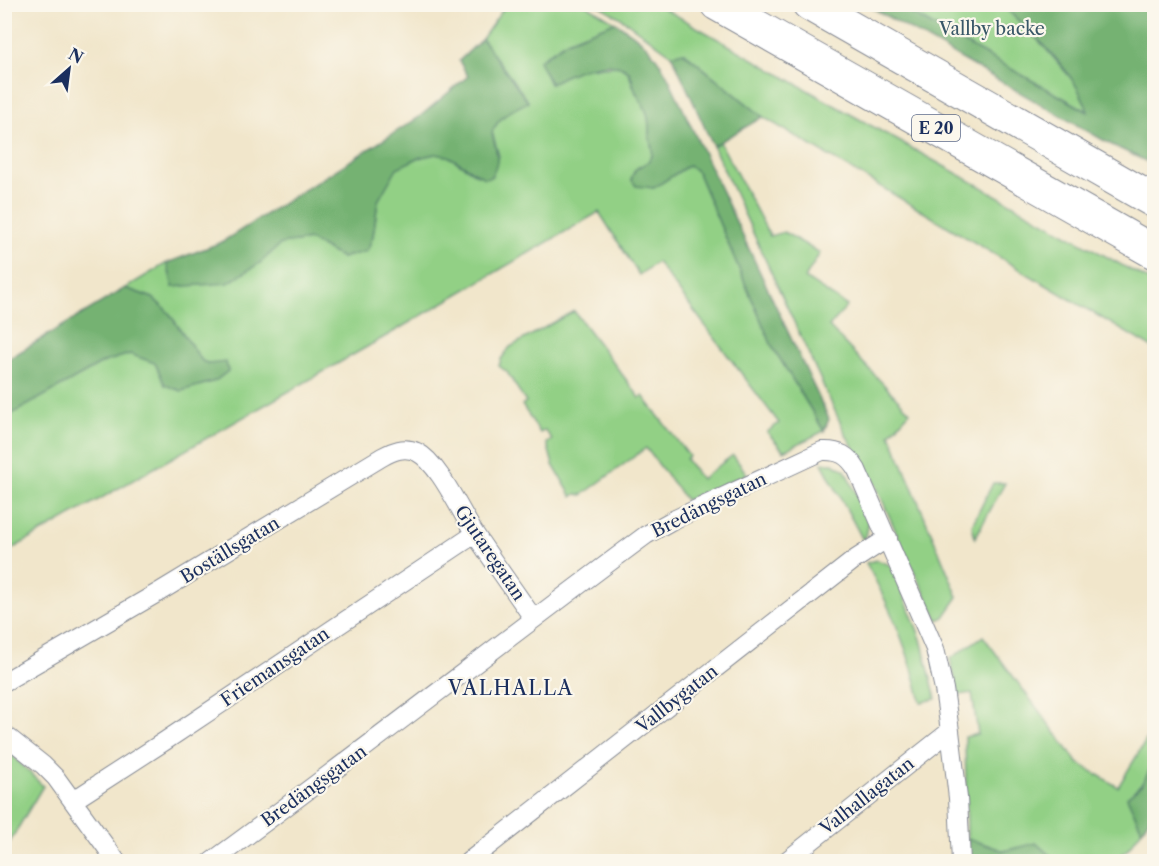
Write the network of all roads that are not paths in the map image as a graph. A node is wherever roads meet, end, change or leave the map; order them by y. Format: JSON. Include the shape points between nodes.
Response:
{"nodes":[{"id":1,"x":717,"y":4,"type":"edge"},
{"id":2,"x":810,"y":4,"type":"edge"},
{"id":3,"x":1155,"y":201,"type":"edge"},
{"id":4,"x":1155,"y":252,"type":"edge"},
{"id":5,"x":446,"y":487,"type":"joint"},
{"id":6,"x":475,"y":534,"type":"junction"},
{"id":7,"x":888,"y":538,"type":"junction"},
{"id":8,"x":533,"y":618,"type":"junction"},
{"id":9,"x":4,"y":682,"type":"edge"},
{"id":10,"x":950,"y":731,"type":"junction"},
{"id":11,"x":4,"y":734,"type":"edge"},
{"id":12,"x":74,"y":800,"type":"junction"},
{"id":13,"x":117,"y":861,"type":"edge"},
{"id":14,"x":211,"y":861,"type":"edge"},
{"id":15,"x":468,"y":861,"type":"edge"},
{"id":16,"x":785,"y":861,"type":"edge"},
{"id":17,"x":961,"y":861,"type":"edge"}],
"edges":[{"from":1,"to":4,"type":"highway","number":"E 20"},
{"from":2,"to":3,"type":"highway","number":"E 20"},
{"from":5,"to":6,"type":"street","name":"Gjutaregatan"},
{"from":5,"to":9,"type":"street","name":"Boställsgatan","via":[[423,456],[406,449],[394,451]]},
{"from":6,"to":8,"type":"street","name":"Gjutaregatan"},
{"from":6,"to":12,"type":"street","name":"Friemansgatan"},
{"from":7,"to":8,"type":"street","name":"Bredängsgatan","via":[[851,460],[838,451],[822,451],[646,535]]},
{"from":7,"to":10,"type":"street","name":"Bredängsgatan","via":[[935,649]]},
{"from":7,"to":15,"type":"street","name":"Vallbygatan","via":[[854,560]]},
{"from":8,"to":14,"type":"street","name":"Bredängsgatan"},
{"from":10,"to":16,"type":"street","name":"Valhallagatan"},
{"from":10,"to":17,"type":"street","name":"Bredängsgatan"},
{"from":11,"to":12,"type":"street","via":[[43,765]]},
{"from":12,"to":13,"type":"street"}]}
